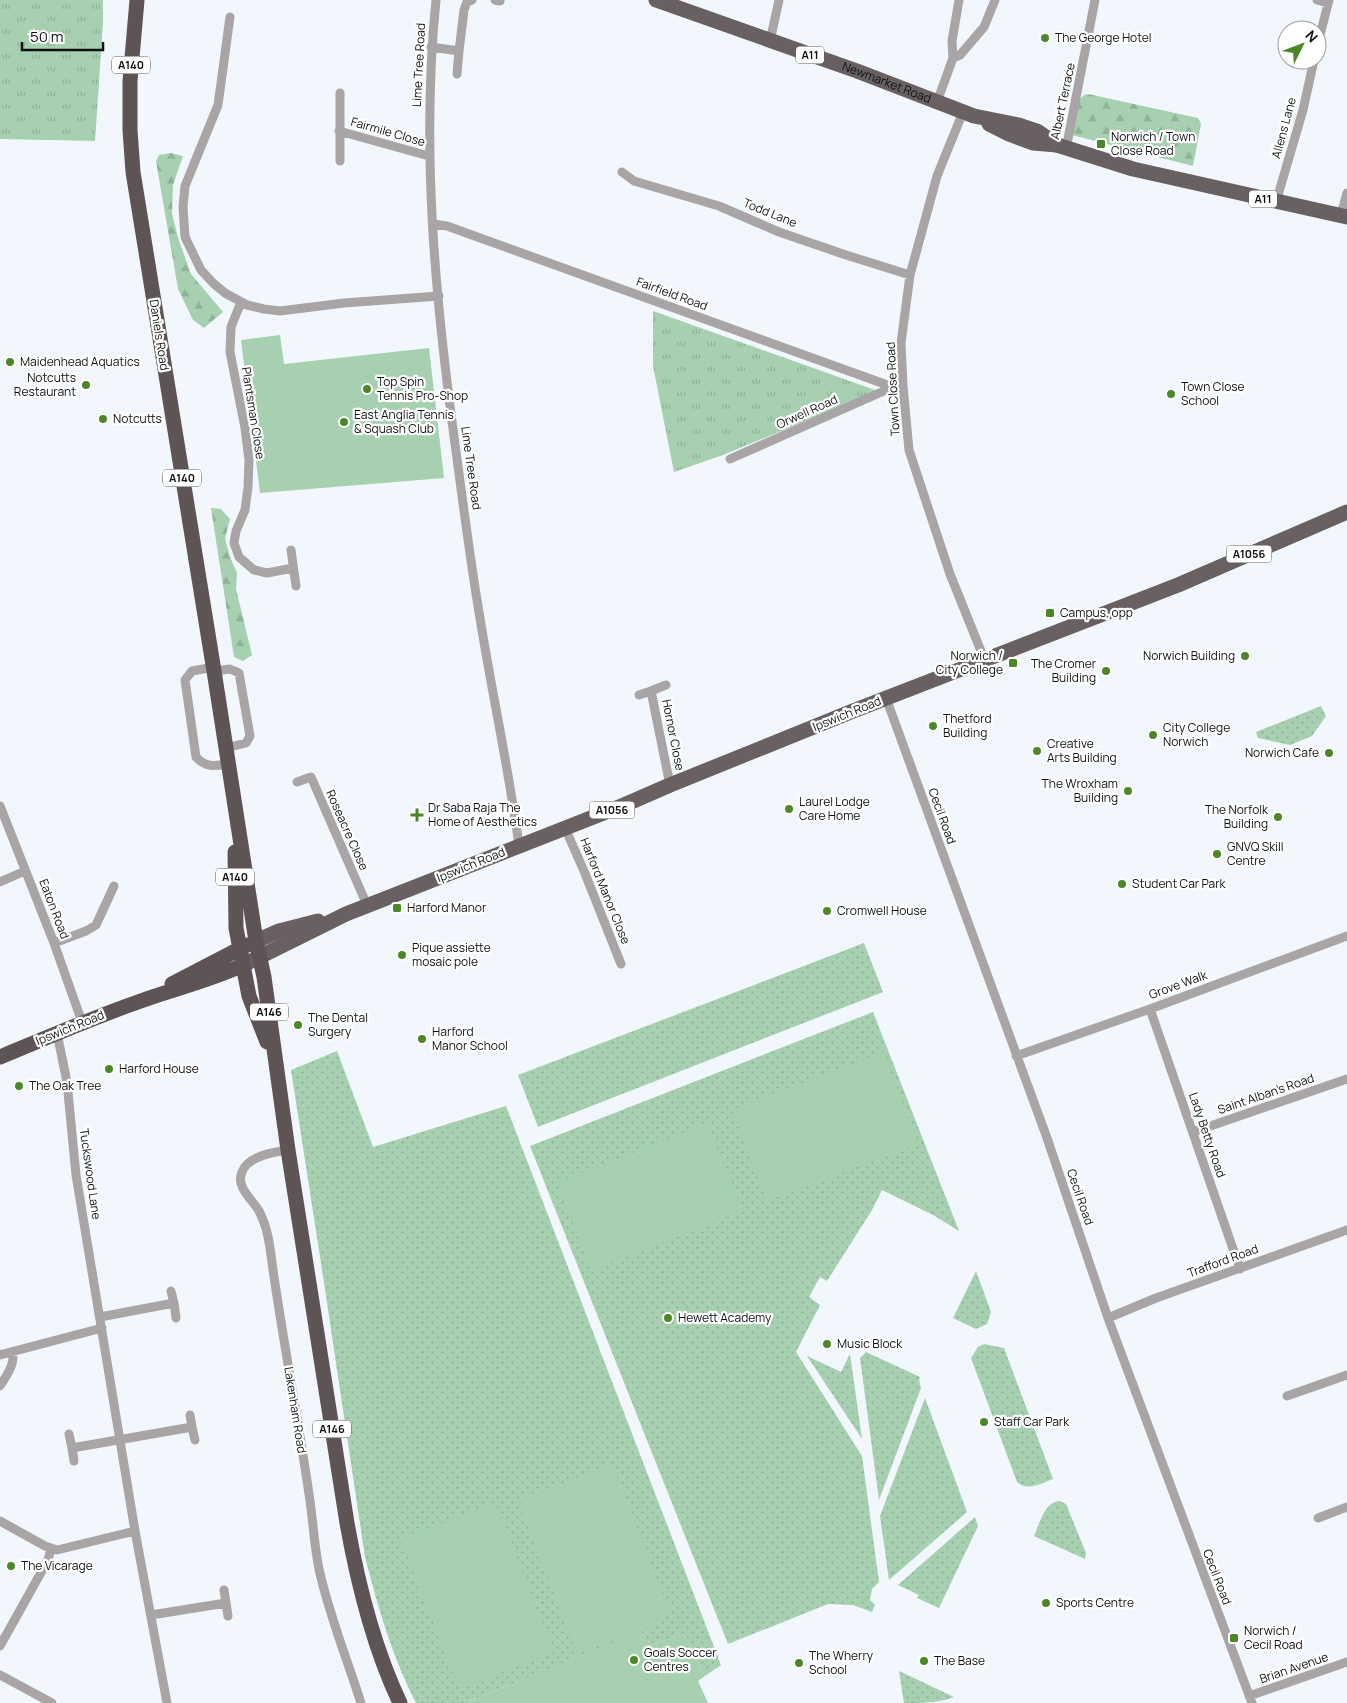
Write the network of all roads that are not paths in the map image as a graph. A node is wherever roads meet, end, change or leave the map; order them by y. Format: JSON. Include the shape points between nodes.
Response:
{"nodes":[{"id":1,"x":137,"y":0,"type":"edge"},
{"id":2,"x":436,"y":0,"type":"edge"},
{"id":3,"x":472,"y":0,"type":"edge"},
{"id":4,"x":656,"y":0,"type":"edge"},
{"id":5,"x":779,"y":0,"type":"edge"},
{"id":6,"x":959,"y":0,"type":"edge"},
{"id":7,"x":995,"y":0,"type":"edge"},
{"id":8,"x":1095,"y":0,"type":"edge"},
{"id":9,"x":1317,"y":0,"type":"edge"},
{"id":10,"x":1328,"y":2,"type":"edge"},
{"id":11,"x":230,"y":17,"type":"dead end"},
{"id":12,"x":1324,"y":20,"type":"edge"},
{"id":13,"x":770,"y":41,"type":"junction"},
{"id":14,"x":431,"y":46,"type":"junction"},
{"id":15,"x":459,"y":51,"type":"junction"},
{"id":16,"x":953,"y":58,"type":"junction"},
{"id":17,"x":1312,"y":70,"type":"edge"},
{"id":18,"x":457,"y":74,"type":"dead end"},
{"id":19,"x":340,"y":93,"type":"dead end"},
{"id":20,"x":938,"y":102,"type":"junction"},
{"id":21,"x":969,"y":114,"type":"junction"},
{"id":22,"x":339,"y":131,"type":"junction"},
{"id":23,"x":1061,"y":147,"type":"junction"},
{"id":24,"x":430,"y":156,"type":"junction"},
{"id":25,"x":340,"y":161,"type":"dead end"},
{"id":26,"x":622,"y":172,"type":"dead end"},
{"id":27,"x":1347,"y":193,"type":"edge"},
{"id":28,"x":1276,"y":202,"type":"junction"},
{"id":29,"x":1344,"y":216,"type":"edge"},
{"id":30,"x":432,"y":224,"type":"junction"},
{"id":31,"x":910,"y":275,"type":"junction"},
{"id":32,"x":439,"y":296,"type":"junction"},
{"id":33,"x":240,"y":302,"type":"junction"},
{"id":34,"x":898,"y":387,"type":"junction"},
{"id":35,"x":730,"y":459,"type":"dead end"},
{"id":36,"x":1347,"y":512,"type":"edge"},
{"id":37,"x":291,"y":550,"type":"dead end"},
{"id":38,"x":293,"y":568,"type":"junction"},
{"id":39,"x":296,"y":586,"type":"dead end"},
{"id":40,"x":985,"y":661,"type":"junction"},
{"id":41,"x":214,"y":669,"type":"junction"},
{"id":42,"x":666,"y":685,"type":"dead end"},
{"id":43,"x":651,"y":691,"type":"junction"},
{"id":44,"x":639,"y":695,"type":"dead end"},
{"id":45,"x":886,"y":698,"type":"junction"},
{"id":46,"x":226,"y":748,"type":"junction"},
{"id":47,"x":229,"y":764,"type":"junction"},
{"id":48,"x":297,"y":782,"type":"dead end"},
{"id":49,"x":670,"y":785,"type":"junction"},
{"id":50,"x":235,"y":805,"type":"junction"},
{"id":51,"x":0,"y":806,"type":"edge"},
{"id":52,"x":565,"y":828,"type":"junction"},
{"id":53,"x":519,"y":846,"type":"junction"},
{"id":54,"x":25,"y":871,"type":"junction"},
{"id":55,"x":0,"y":882,"type":"edge"},
{"id":56,"x":114,"y":886,"type":"dead end"},
{"id":57,"x":367,"y":905,"type":"junction"},
{"id":58,"x":346,"y":914,"type":"junction"},
{"id":59,"x":1347,"y":936,"type":"edge"},
{"id":60,"x":256,"y":941,"type":"junction"},
{"id":61,"x":54,"y":943,"type":"junction"},
{"id":62,"x":239,"y":949,"type":"junction"},
{"id":63,"x":260,"y":957,"type":"junction"},
{"id":64,"x":621,"y":964,"type":"dead end"},
{"id":65,"x":243,"y":966,"type":"junction"},
{"id":66,"x":140,"y":1001,"type":"junction"},
{"id":67,"x":1150,"y":1009,"type":"junction"},
{"id":68,"x":82,"y":1022,"type":"junction"},
{"id":69,"x":57,"y":1033,"type":"junction"},
{"id":70,"x":1016,"y":1056,"type":"junction"},
{"id":71,"x":0,"y":1057,"type":"edge"},
{"id":72,"x":276,"y":1067,"type":"junction"},
{"id":73,"x":1347,"y":1079,"type":"edge"},
{"id":74,"x":1193,"y":1132,"type":"junction"},
{"id":75,"x":288,"y":1150,"type":"junction"},
{"id":76,"x":1347,"y":1230,"type":"edge"},
{"id":77,"x":1240,"y":1269,"type":"junction"},
{"id":78,"x":172,"y":1291,"type":"dead end"},
{"id":79,"x":174,"y":1303,"type":"junction"},
{"id":80,"x":100,"y":1318,"type":"junction"},
{"id":81,"x":176,"y":1318,"type":"dead end"},
{"id":82,"x":1108,"y":1318,"type":"junction"},
{"id":83,"x":102,"y":1328,"type":"junction"},
{"id":84,"x":1,"y":1352,"type":"edge"},
{"id":85,"x":12,"y":1352,"type":"junction"},
{"id":86,"x":1347,"y":1375,"type":"edge"},
{"id":87,"x":0,"y":1386,"type":"edge"},
{"id":88,"x":1286,"y":1396,"type":"dead end"},
{"id":89,"x":190,"y":1415,"type":"dead end"},
{"id":90,"x":192,"y":1427,"type":"junction"},
{"id":91,"x":69,"y":1434,"type":"dead end"},
{"id":92,"x":121,"y":1440,"type":"junction"},
{"id":93,"x":194,"y":1440,"type":"dead end"},
{"id":94,"x":72,"y":1448,"type":"junction"},
{"id":95,"x":74,"y":1461,"type":"dead end"},
{"id":96,"x":1347,"y":1507,"type":"edge"},
{"id":97,"x":1318,"y":1518,"type":"dead end"},
{"id":98,"x":0,"y":1521,"type":"edge"},
{"id":99,"x":135,"y":1531,"type":"junction"},
{"id":100,"x":52,"y":1549,"type":"junction"},
{"id":101,"x":224,"y":1590,"type":"dead end"},
{"id":102,"x":226,"y":1603,"type":"junction"},
{"id":103,"x":152,"y":1615,"type":"junction"},
{"id":104,"x":228,"y":1616,"type":"dead end"},
{"id":105,"x":0,"y":1646,"type":"edge"},
{"id":106,"x":1347,"y":1662,"type":"edge"},
{"id":107,"x":0,"y":1674,"type":"edge"},
{"id":108,"x":1250,"y":1700,"type":"edge"},
{"id":109,"x":52,"y":1703,"type":"edge"},
{"id":110,"x":167,"y":1703,"type":"edge"},
{"id":111,"x":361,"y":1703,"type":"edge"},
{"id":112,"x":400,"y":1703,"type":"edge"}],
"edges":[{"from":1,"to":41,"type":"highway","name":"Daniels Road","number":"A140","via":[[130,81],[133,172]]},
{"from":2,"to":14,"type":"street","name":"Lime Tree Road"},
{"from":3,"to":15,"type":"street","via":[[467,2],[464,10]]},
{"from":4,"to":13,"type":"main road","name":"Newmarket Road","number":"A11"},
{"from":5,"to":13,"type":"street"},
{"from":6,"to":16,"type":"street","via":[[952,41]]},
{"from":7,"to":16,"type":"street","via":[[984,27],[960,55]]},
{"from":8,"to":23,"type":"street","name":"Albert Terrace"},
{"from":9,"to":10,"type":"street"},
{"from":10,"to":12,"type":"street"},
{"from":11,"to":33,"type":"street","via":[[218,105],[185,186],[183,214],[185,237],[201,270],[214,284]]},
{"from":13,"to":20,"type":"main road","name":"Newmarket Road","number":"A11"},
{"from":14,"to":15,"type":"street"},
{"from":14,"to":24,"type":"street","name":"Lime Tree Road"},
{"from":15,"to":18,"type":"street"},
{"from":16,"to":20,"type":"street"},
{"from":17,"to":28,"type":"street","name":"Allens Lane"},
{"from":19,"to":22,"type":"street","name":"Fairmile Close"},
{"from":20,"to":21,"type":"main road","name":"Newmarket Road","number":"A11"},
{"from":21,"to":23,"type":"main road","name":"Newmarket Road","number":"A11","via":[[1037,131]]},
{"from":21,"to":31,"type":"street","name":"Town Close Road","via":[[937,176]]},
{"from":22,"to":24,"type":"street","name":"Fairmile Close"},
{"from":22,"to":25,"type":"street","name":"Fairmile Close"},
{"from":23,"to":28,"type":"main road","name":"Newmarket Road","number":"A11","via":[[1133,169]]},
{"from":24,"to":30,"type":"street","name":"Lime Tree Road"},
{"from":26,"to":31,"type":"street","name":"Todd Lane","via":[[634,182],[719,206],[846,256]]},
{"from":27,"to":29,"type":"street"},
{"from":28,"to":29,"type":"main road","name":"Newmarket Road","number":"A11"},
{"from":30,"to":32,"type":"street","name":"Lime Tree Road"},
{"from":30,"to":34,"type":"street","name":"Fairfield Road","via":[[447,226]]},
{"from":31,"to":34,"type":"street","name":"Town Close Road"},
{"from":32,"to":33,"type":"street","via":[[280,311]]},
{"from":32,"to":53,"type":"street","name":"Lime Tree Road","via":[[443,351],[471,562]]},
{"from":33,"to":38,"type":"street","name":"Plantsman Close","via":[[230,327],[230,352],[246,428],[249,460],[245,510],[234,543],[240,557],[254,570],[267,573]]},
{"from":34,"to":35,"type":"street","name":"Orwell Road"},
{"from":34,"to":40,"type":"street","name":"Town Close Road","via":[[909,450],[950,574]]},
{"from":36,"to":40,"type":"main road","name":"Ipswich Road","number":"A1056","via":[[1178,585]]},
{"from":37,"to":38,"type":"street"},
{"from":38,"to":39,"type":"street"},
{"from":40,"to":45,"type":"main road","name":"Ipswich Road","number":"A1056"},
{"from":41,"to":46,"type":"highway","name":"Daniels Road","number":"A140"},
{"from":41,"to":46,"type":"street","via":[[230,669],[239,673],[250,736],[246,743]]},
{"from":41,"to":47,"type":"street","via":[[192,671],[186,680],[196,757],[210,766]]},
{"from":42,"to":43,"type":"street","name":"Hornor Close"},
{"from":43,"to":44,"type":"street","name":"Hornor Close"},
{"from":43,"to":49,"type":"street","name":"Hornor Close"},
{"from":45,"to":49,"type":"main road","name":"Ipswich Road","number":"A1056"},
{"from":45,"to":70,"type":"street","name":"Cecil Road"},
{"from":46,"to":47,"type":"highway","name":"Daniels Road","number":"A140"},
{"from":47,"to":50,"type":"highway","name":"Daniels Road","number":"A140"},
{"from":48,"to":57,"type":"street","name":"Roseacre Close","via":[[311,777]]},
{"from":49,"to":52,"type":"main road","name":"Ipswich Road","number":"A1056"},
{"from":50,"to":60,"type":"highway","name":"Daniels Road","number":"A140"},
{"from":50,"to":62,"type":"highway","name":"Daniels Road","number":"A140"},
{"from":51,"to":54,"type":"street","name":"Eaton Road"},
{"from":52,"to":53,"type":"main road","name":"Ipswich Road","number":"A1056"},
{"from":52,"to":64,"type":"street","name":"Harford Manor Close"},
{"from":53,"to":57,"type":"main road","name":"Ipswich Road","number":"A1056"},
{"from":54,"to":55,"type":"street"},
{"from":54,"to":61,"type":"street","name":"Eaton Road"},
{"from":56,"to":61,"type":"street","via":[[96,925]]},
{"from":57,"to":58,"type":"main road","name":"Ipswich Road","number":"A1056"},
{"from":58,"to":60,"type":"main road","name":"Ipswich Road","number":"A1056","via":[[283,929]]},
{"from":58,"to":63,"type":"main road","name":"Ipswich Road","number":"A1056"},
{"from":59,"to":67,"type":"street","name":"Grove Walk"},
{"from":60,"to":62,"type":"highway","name":"Ipswich Road"},
{"from":60,"to":63,"type":"highway","number":"A146"},
{"from":60,"to":65,"type":"highway"},
{"from":61,"to":68,"type":"street","name":"Eaton Road"},
{"from":62,"to":65,"type":"highway","number":"A146"},
{"from":62,"to":66,"type":"highway","name":"Ipswich Road"},
{"from":63,"to":65,"type":"main road","name":"Ipswich Road","number":"A1056"},
{"from":63,"to":72,"type":"highway","number":"A146"},
{"from":65,"to":66,"type":"highway","name":"Ipswich Road"},
{"from":65,"to":72,"type":"highway","number":"A146","via":[[249,996]]},
{"from":66,"to":68,"type":"highway","name":"Ipswich Road"},
{"from":67,"to":70,"type":"street","name":"Grove Walk"},
{"from":67,"to":74,"type":"street","name":"Lady Betty Road"},
{"from":68,"to":69,"type":"highway","name":"Ipswich Road"},
{"from":69,"to":71,"type":"highway","name":"Ipswich Road"},
{"from":69,"to":80,"type":"street","name":"Tuckswood Lane","via":[[67,1082],[76,1175]]},
{"from":70,"to":82,"type":"street","name":"Cecil Road"},
{"from":72,"to":75,"type":"highway","number":"A146"},
{"from":73,"to":74,"type":"street","name":"Saint Alban's Road"},
{"from":74,"to":77,"type":"street","name":"Lady Betty Road"},
{"from":75,"to":111,"type":"street","name":"Lakenham Road","via":[[263,1154],[248,1164],[242,1172],[241,1182],[267,1228],[319,1569]]},
{"from":75,"to":112,"type":"highway","number":"A146","via":[[356,1572],[377,1645]]},
{"from":76,"to":77,"type":"street","name":"Trafford Road"},
{"from":77,"to":82,"type":"street","name":"Trafford Road"},
{"from":78,"to":79,"type":"street"},
{"from":79,"to":80,"type":"street"},
{"from":79,"to":81,"type":"street"},
{"from":80,"to":83,"type":"street","name":"Tuckswood Lane"},
{"from":82,"to":108,"type":"street","name":"Cecil Road"},
{"from":83,"to":85,"type":"street"},
{"from":83,"to":92,"type":"street","name":"Tuckswood Lane"},
{"from":84,"to":85,"type":"street"},
{"from":85,"to":87,"type":"street","via":[[11,1367]]},
{"from":86,"to":88,"type":"street"},
{"from":89,"to":90,"type":"street"},
{"from":90,"to":92,"type":"street"},
{"from":90,"to":93,"type":"street"},
{"from":91,"to":94,"type":"street"},
{"from":92,"to":94,"type":"street"},
{"from":92,"to":99,"type":"street","name":"Tuckswood Lane"},
{"from":94,"to":95,"type":"street"},
{"from":96,"to":97,"type":"street"},
{"from":98,"to":100,"type":"street"},
{"from":99,"to":100,"type":"street","via":[[66,1549]]},
{"from":99,"to":103,"type":"street","name":"Tuckswood Lane"},
{"from":100,"to":105,"type":"street"},
{"from":101,"to":102,"type":"street"},
{"from":102,"to":103,"type":"street"},
{"from":102,"to":104,"type":"street"},
{"from":103,"to":110,"type":"street","name":"Tuckswood Lane"},
{"from":106,"to":108,"type":"street","name":"Brian Avenue"},
{"from":107,"to":109,"type":"street"}]}
